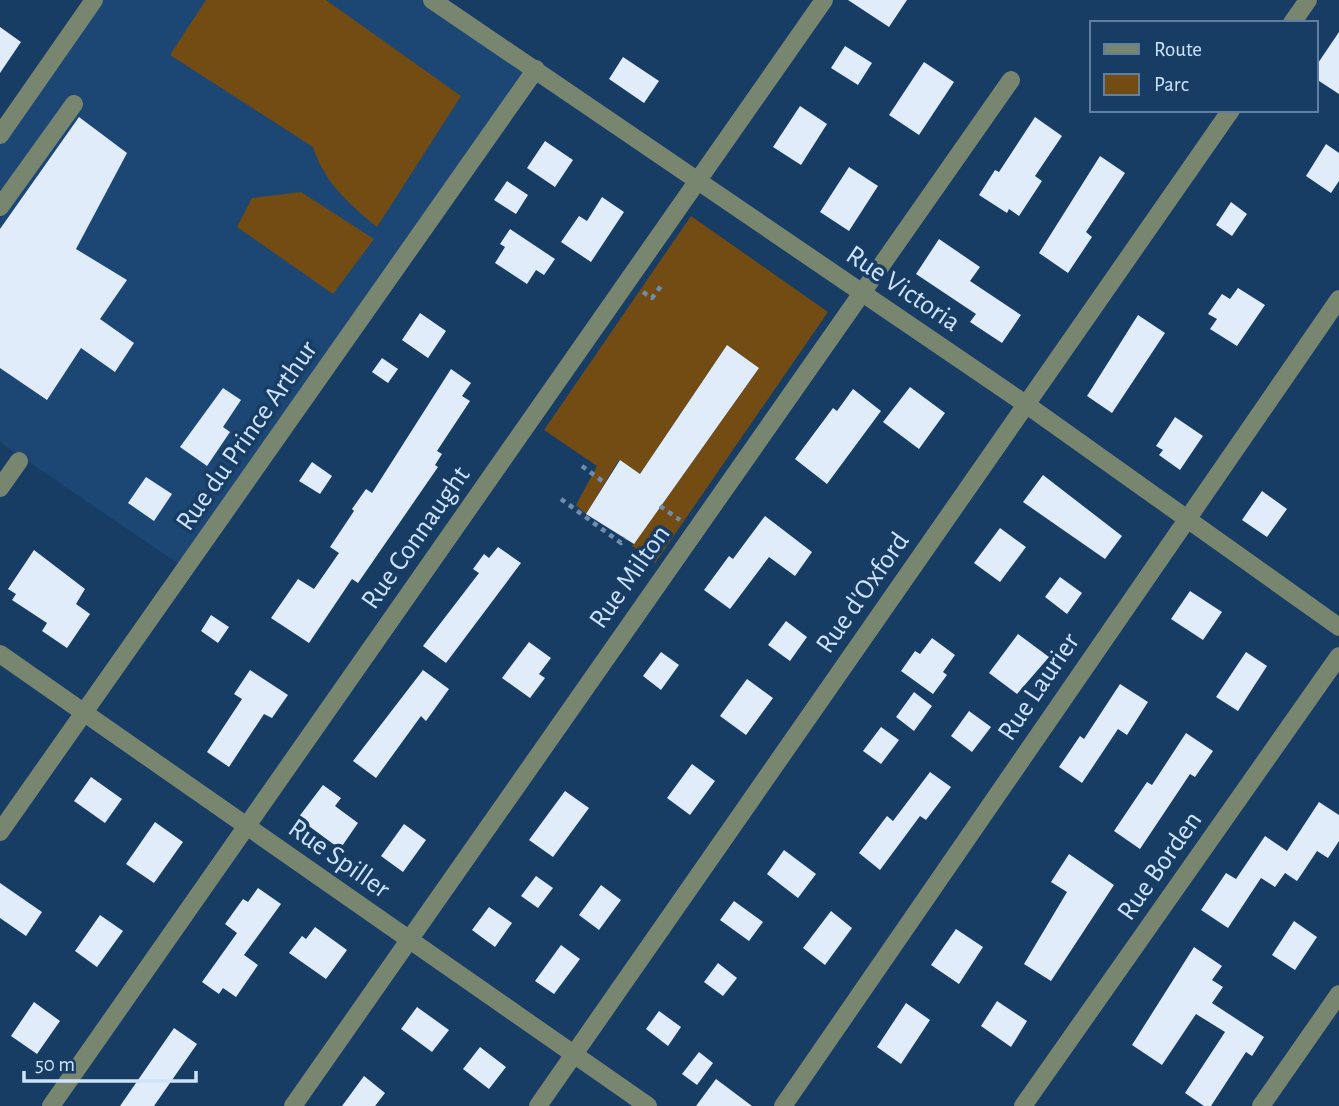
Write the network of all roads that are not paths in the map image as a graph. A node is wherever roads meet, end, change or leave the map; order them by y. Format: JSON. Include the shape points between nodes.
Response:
{"nodes":[{"id":1,"x":94,"y":0,"type":"edge"},
{"id":2,"x":432,"y":0,"type":"edge"},
{"id":3,"x":824,"y":0,"type":"edge"},
{"id":4,"x":1308,"y":0,"type":"edge"},
{"id":5,"x":1293,"y":21,"type":"edge"},
{"id":6,"x":536,"y":69,"type":"junction"},
{"id":7,"x":1011,"y":80,"type":"dead end"},
{"id":8,"x":74,"y":104,"type":"dead end"},
{"id":9,"x":1230,"y":112,"type":"edge"},
{"id":10,"x":0,"y":135,"type":"edge"},
{"id":11,"x":699,"y":181,"type":"junction"},
{"id":12,"x":0,"y":207,"type":"edge"},
{"id":13,"x":861,"y":292,"type":"junction"},
{"id":14,"x":1339,"y":299,"type":"edge"},
{"id":15,"x":1027,"y":405,"type":"junction"},
{"id":16,"x":19,"y":461,"type":"dead end"},
{"id":17,"x":0,"y":488,"type":"edge"},
{"id":18,"x":1187,"y":518,"type":"junction"},
{"id":19,"x":1339,"y":627,"type":"edge"},
{"id":20,"x":0,"y":654,"type":"edge"},
{"id":21,"x":1339,"y":656,"type":"edge"},
{"id":22,"x":83,"y":713,"type":"junction"},
{"id":23,"x":246,"y":827,"type":"junction"},
{"id":24,"x":0,"y":832,"type":"edge"},
{"id":25,"x":409,"y":939,"type":"junction"},
{"id":26,"x":1339,"y":994,"type":"edge"},
{"id":27,"x":573,"y":1055,"type":"junction"},
{"id":28,"x":51,"y":1106,"type":"edge"},
{"id":29,"x":293,"y":1106,"type":"edge"},
{"id":30,"x":538,"y":1106,"type":"edge"},
{"id":31,"x":648,"y":1106,"type":"edge"},
{"id":32,"x":783,"y":1106,"type":"edge"},
{"id":33,"x":1023,"y":1106,"type":"edge"},
{"id":34,"x":1261,"y":1106,"type":"edge"}],
"edges":[{"from":1,"to":10,"type":"street"},
{"from":2,"to":6,"type":"street","name":"Rue Victoria"},
{"from":3,"to":11,"type":"street","name":"Rue Connaught"},
{"from":4,"to":5,"type":"street"},
{"from":6,"to":11,"type":"street","name":"Rue Victoria"},
{"from":6,"to":22,"type":"street","name":"Rue du Prince Arthur"},
{"from":7,"to":13,"type":"street","name":"Rue Milton"},
{"from":8,"to":12,"type":"street"},
{"from":9,"to":15,"type":"street","name":"Rue d'Oxford"},
{"from":11,"to":13,"type":"street","name":"Rue Victoria"},
{"from":11,"to":23,"type":"street","name":"Rue Connaught"},
{"from":13,"to":15,"type":"street","name":"Rue Victoria"},
{"from":13,"to":25,"type":"street","name":"Rue Milton"},
{"from":14,"to":18,"type":"street","name":"Rue Laurier"},
{"from":15,"to":18,"type":"street","name":"Rue Victoria"},
{"from":15,"to":27,"type":"street","name":"Rue d'Oxford"},
{"from":16,"to":17,"type":"street"},
{"from":18,"to":19,"type":"street","name":"Rue Victoria"},
{"from":18,"to":32,"type":"street","name":"Rue Laurier"},
{"from":20,"to":22,"type":"street","name":"Rue Spiller"},
{"from":21,"to":33,"type":"street","name":"Rue Borden"},
{"from":22,"to":23,"type":"street","name":"Rue Spiller"},
{"from":22,"to":24,"type":"street","name":"Rue du Prince Arthur"},
{"from":23,"to":25,"type":"street","name":"Rue Spiller"},
{"from":23,"to":28,"type":"street","name":"Rue Connaught"},
{"from":25,"to":27,"type":"street","name":"Rue Spiller"},
{"from":25,"to":29,"type":"street","name":"Rue Milton"},
{"from":26,"to":34,"type":"street"},
{"from":27,"to":30,"type":"street","name":"Rue d'Oxford"},
{"from":27,"to":31,"type":"street","name":"Rue Spiller"}]}
